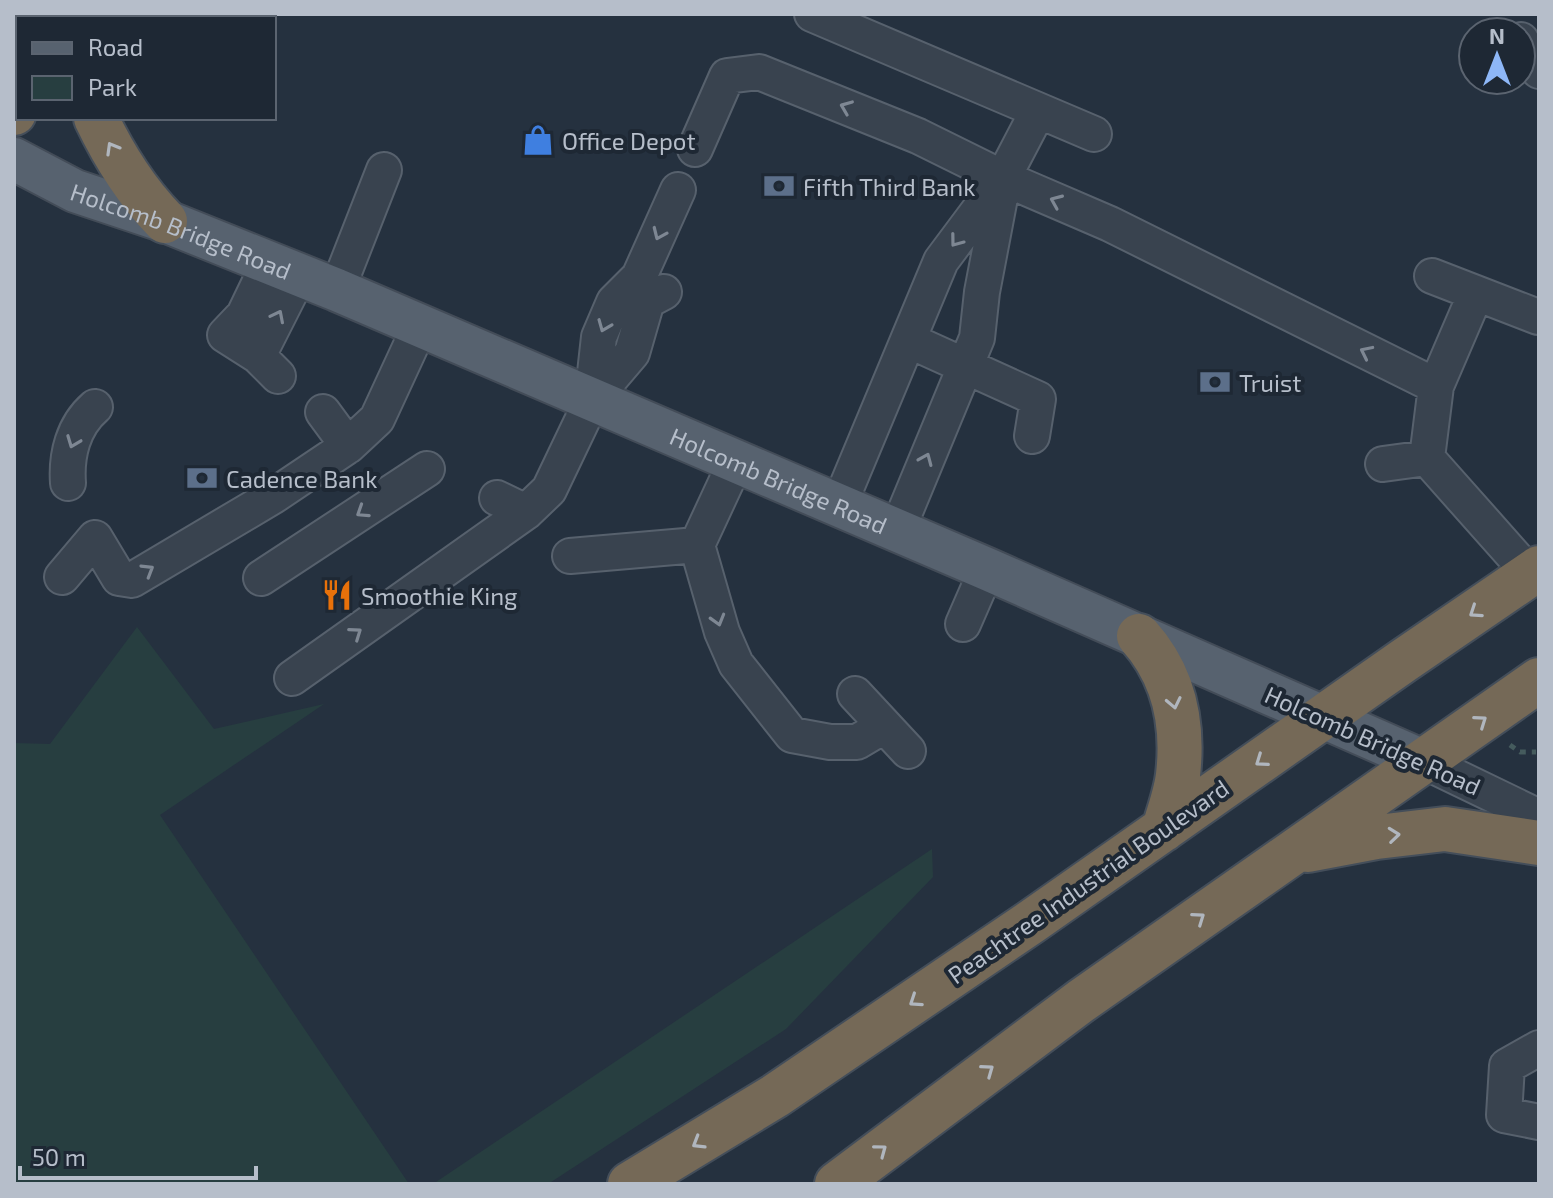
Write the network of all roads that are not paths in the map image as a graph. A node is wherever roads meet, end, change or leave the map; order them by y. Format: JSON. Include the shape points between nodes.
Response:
{"nodes":[{"id":1,"x":812,"y":14,"type":"edge"},
{"id":2,"x":1038,"y":111,"type":"junction"},
{"id":3,"x":97,"y":120,"type":"edge"},
{"id":4,"x":1094,"y":134,"type":"dead end"},
{"id":5,"x":695,"y":149,"type":"dead end"},
{"id":6,"x":14,"y":159,"type":"edge"},
{"id":7,"x":384,"y":170,"type":"dead end"},
{"id":8,"x":1003,"y":178,"type":"junction"},
{"id":9,"x":678,"y":190,"type":"dead end"},
{"id":10,"x":165,"y":221,"type":"junction"},
{"id":11,"x":302,"y":276,"type":"junction"},
{"id":12,"x":1432,"y":276,"type":"dead end"},
{"id":13,"x":1476,"y":293,"type":"junction"},
{"id":14,"x":1538,"y":317,"type":"edge"},
{"id":15,"x":420,"y":326,"type":"junction"},
{"id":16,"x":908,"y":340,"type":"junction"},
{"id":17,"x":965,"y":365,"type":"junction"},
{"id":18,"x":1436,"y":386,"type":"junction"},
{"id":19,"x":592,"y":400,"type":"junction"},
{"id":20,"x":95,"y":407,"type":"dead end"},
{"id":21,"x":323,"y":412,"type":"dead end"},
{"id":22,"x":1032,"y":436,"type":"dead end"},
{"id":23,"x":348,"y":446,"type":"junction"},
{"id":24,"x":1427,"y":458,"type":"junction"},
{"id":25,"x":736,"y":461,"type":"junction"},
{"id":26,"x":1383,"y":464,"type":"dead end"},
{"id":27,"x":427,"y":469,"type":"dead end"},
{"id":28,"x":68,"y":483,"type":"dead end"},
{"id":29,"x":839,"y":505,"type":"junction"},
{"id":30,"x":897,"y":531,"type":"junction"},
{"id":31,"x":697,"y":545,"type":"junction"},
{"id":32,"x":570,"y":556,"type":"dead end"},
{"id":33,"x":722,"y":569,"type":"dead end"},
{"id":34,"x":987,"y":569,"type":"junction"},
{"id":35,"x":1535,"y":571,"type":"edge"},
{"id":36,"x":62,"y":577,"type":"dead end"},
{"id":37,"x":261,"y":578,"type":"dead end"},
{"id":38,"x":963,"y":624,"type":"dead end"},
{"id":39,"x":1139,"y":636,"type":"junction"},
{"id":40,"x":292,"y":678,"type":"dead end"},
{"id":41,"x":1539,"y":680,"type":"edge"},
{"id":42,"x":855,"y":694,"type":"dead end"},
{"id":43,"x":1326,"y":717,"type":"junction"},
{"id":44,"x":884,"y":726,"type":"junction"},
{"id":45,"x":908,"y":751,"type":"dead end"},
{"id":46,"x":1423,"y":761,"type":"junction"},
{"id":47,"x":1539,"y":817,"type":"edge"},
{"id":48,"x":1164,"y":829,"type":"junction"},
{"id":49,"x":1539,"y":843,"type":"edge"},
{"id":50,"x":1290,"y":854,"type":"junction"},
{"id":51,"x":1539,"y":1048,"type":"edge"},
{"id":52,"x":1539,"y":1122,"type":"edge"},
{"id":53,"x":630,"y":1184,"type":"edge"},
{"id":54,"x":837,"y":1184,"type":"edge"}],
"edges":[{"from":1,"to":2,"type":"street"},
{"from":2,"to":4,"type":"street"},
{"from":2,"to":8,"type":"street"},
{"from":10,"to":3,"type":"highway","one_way":true,"via":[[130,178]]},
{"from":8,"to":5,"type":"street","one_way":true,"via":[[918,136],[759,72],[727,76]]},
{"from":6,"to":10,"type":"main road","name":"Holcomb Bridge Road","via":[[75,191]]},
{"from":7,"to":11,"type":"street"},
{"from":8,"to":16,"type":"street","one_way":true,"via":[[941,261]]},
{"from":8,"to":17,"type":"street","via":[[977,338]]},
{"from":18,"to":8,"type":"street","one_way":true,"via":[[1110,224]]},
{"from":9,"to":19,"type":"street","one_way":true,"via":[[650,290],[614,302],[599,337]]},
{"from":10,"to":11,"type":"main road","name":"Holcomb Bridge Road"},
{"from":11,"to":11,"type":"street","one_way":true,"via":[[244,315],[225,335],[268,366]]},
{"from":11,"to":15,"type":"main road","name":"Holcomb Bridge Road"},
{"from":12,"to":13,"type":"street"},
{"from":13,"to":14,"type":"street"},
{"from":13,"to":18,"type":"street"},
{"from":15,"to":19,"type":"main road","name":"Holcomb Bridge Road"},
{"from":15,"to":23,"type":"street","via":[[377,419]]},
{"from":16,"to":17,"type":"street"},
{"from":16,"to":29,"type":"street"},
{"from":17,"to":22,"type":"street","via":[[1038,399]]},
{"from":30,"to":17,"type":"street","one_way":true},
{"from":18,"to":24,"type":"street"},
{"from":19,"to":25,"type":"main road","name":"Holcomb Bridge Road"},
{"from":40,"to":19,"type":"street","one_way":true,"via":[[512,505],[549,490]]},
{"from":20,"to":28,"type":"street","one_way":true,"via":[[74,437]]},
{"from":21,"to":23,"type":"street"},
{"from":36,"to":23,"type":"street","one_way":true,"via":[[95,538],[119,578],[132,580]]},
{"from":24,"to":26,"type":"street"},
{"from":24,"to":35,"type":"street"},
{"from":25,"to":29,"type":"main road","name":"Holcomb Bridge Road"},
{"from":25,"to":31,"type":"street"},
{"from":27,"to":37,"type":"street","one_way":true},
{"from":29,"to":30,"type":"main road","name":"Holcomb Bridge Road"},
{"from":30,"to":34,"type":"main road","name":"Holcomb Bridge Road"},
{"from":31,"to":32,"type":"street"},
{"from":31,"to":33,"type":"street"},
{"from":31,"to":44,"type":"street","one_way":true,"via":[[736,664],[792,735],[857,742]]},
{"from":34,"to":38,"type":"street"},
{"from":34,"to":39,"type":"main road","name":"Holcomb Bridge Road"},
{"from":35,"to":43,"type":"highway","name":"Peachtree Industrial Boulevard","one_way":true},
{"from":39,"to":43,"type":"main road","name":"Holcomb Bridge Road"},
{"from":39,"to":48,"type":"highway","one_way":true,"via":[[1158,656],[1177,708],[1178,777]]},
{"from":46,"to":41,"type":"highway","one_way":true},
{"from":42,"to":44,"type":"street"},
{"from":43,"to":46,"type":"main road","name":"Holcomb Bridge Road"},
{"from":43,"to":48,"type":"highway","name":"Peachtree Industrial Boulevard","one_way":true},
{"from":44,"to":45,"type":"street"},
{"from":46,"to":47,"type":"street","name":"Holcomb Bridge Road"},
{"from":46,"to":50,"type":"highway"},
{"from":48,"to":53,"type":"highway","name":"Peachtree Industrial Boulevard","one_way":true,"via":[[775,1096]]},
{"from":50,"to":49,"type":"highway","one_way":true,"via":[[1445,829]]},
{"from":54,"to":50,"type":"highway","one_way":true,"via":[[1081,1001]]},
{"from":51,"to":52,"type":"street","via":[[1507,1066],[1504,1115]]}]}
